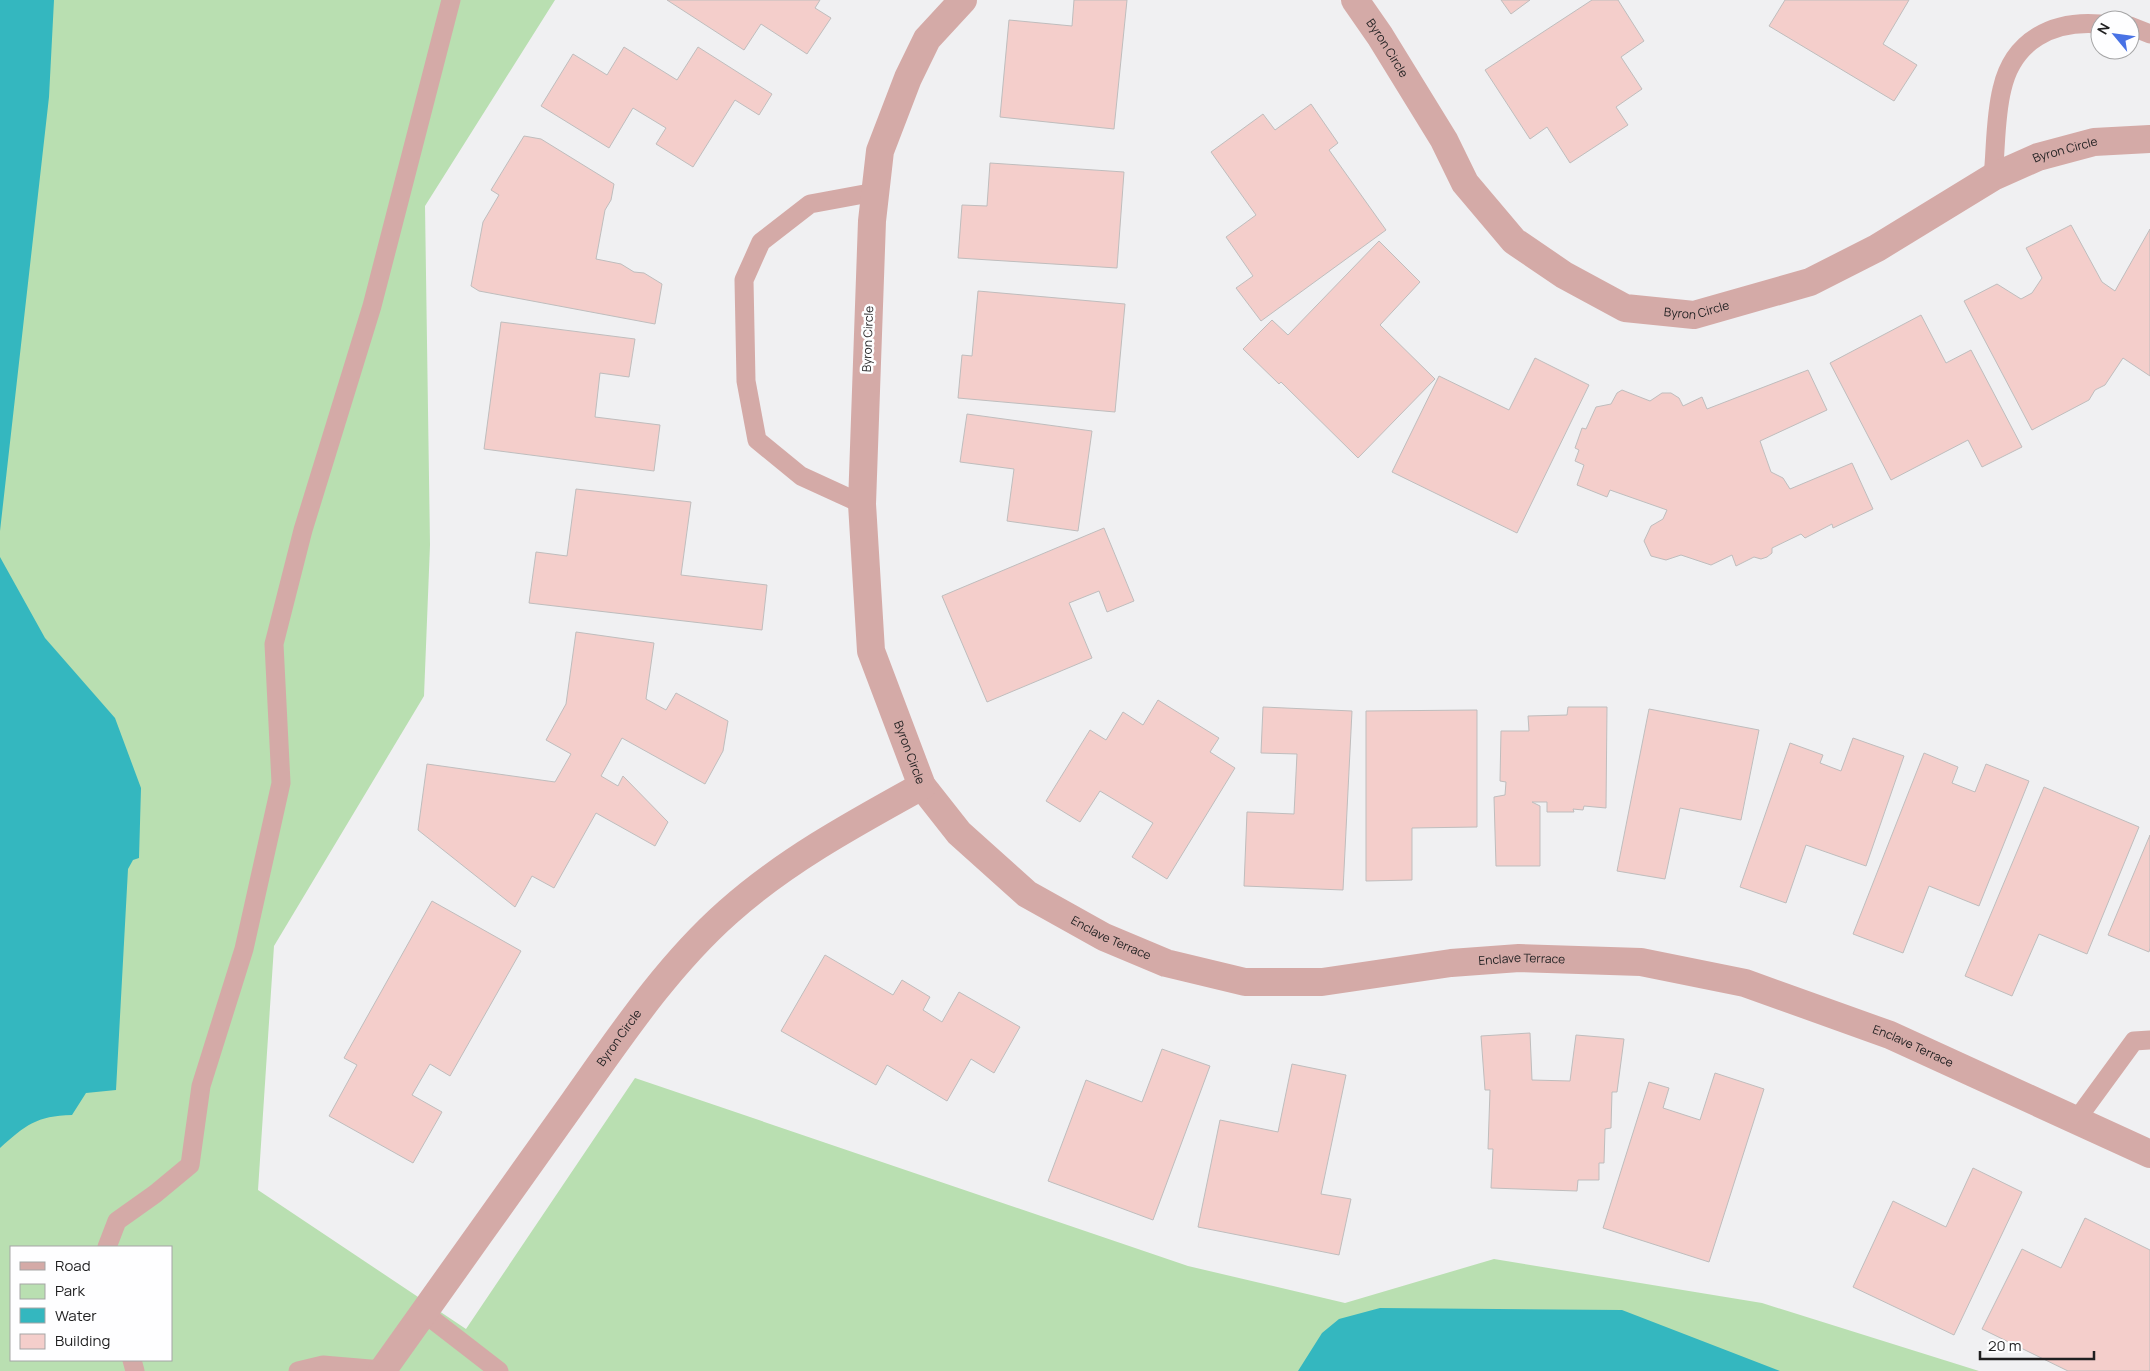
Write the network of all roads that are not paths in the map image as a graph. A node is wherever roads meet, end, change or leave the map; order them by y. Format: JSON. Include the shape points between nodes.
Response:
{"nodes":[{"id":1,"x":451,"y":0,"type":"edge"},
{"id":2,"x":963,"y":0,"type":"edge"},
{"id":3,"x":1355,"y":0,"type":"edge"},
{"id":4,"x":2090,"y":23,"type":"edge"},
{"id":5,"x":2150,"y":139,"type":"edge"},
{"id":6,"x":1993,"y":177,"type":"junction"},
{"id":7,"x":875,"y":192,"type":"junction"},
{"id":8,"x":862,"y":504,"type":"junction"},
{"id":9,"x":922,"y":786,"type":"junction"},
{"id":10,"x":2150,"y":1040,"type":"edge"},
{"id":11,"x":2077,"y":1119,"type":"junction"},
{"id":12,"x":2150,"y":1154,"type":"edge"},
{"id":13,"x":107,"y":1246,"type":"edge"},
{"id":14,"x":424,"y":1313,"type":"junction"},
{"id":15,"x":298,"y":1371,"type":"edge"},
{"id":16,"x":382,"y":1371,"type":"edge"},
{"id":17,"x":499,"y":1371,"type":"edge"}],
"edges":[{"from":1,"to":13,"type":"lane","via":[[372,306],[302,530],[274,644],[281,782],[244,949],[201,1086],[190,1165],[117,1221]]},
{"from":2,"to":7,"type":"street","name":"Byron Circle","via":[[927,39],[908,78],[880,151]]},
{"from":3,"to":6,"type":"street","name":"Byron Circle","via":[[1444,140],[1465,183],[1514,241],[1564,275],[1625,308],[1694,315],[1810,282],[1877,248]]},
{"from":4,"to":6,"type":"lane","via":[[2042,32],[2016,56],[2002,88]]},
{"from":5,"to":6,"type":"street","name":"Byron Circle","via":[[2094,142],[2038,156]]},
{"from":7,"to":8,"type":"street","name":"Byron Circle"},
{"from":7,"to":8,"type":"lane","via":[[810,204],[761,242],[744,280],[746,381],[757,440],[801,476]]},
{"from":8,"to":9,"type":"street","name":"Byron Circle","via":[[871,651]]},
{"from":9,"to":11,"type":"street","name":"Enclave Terrace","via":[[959,832],[1027,894],[1104,937],[1166,963],[1244,982],[1322,982],[1441,964],[1519,958],[1641,962],[1745,984],[1866,1026]]},
{"from":9,"to":14,"type":"street","name":"Byron Circle","via":[[861,820],[764,882],[727,912],[688,953],[633,1018]]},
{"from":10,"to":11,"type":"lane","via":[[2134,1041]]},
{"from":11,"to":12,"type":"street","name":"Enclave Terrace"},
{"from":14,"to":16,"type":"street","name":"Byron Circle"},
{"from":14,"to":17,"type":"lane"},
{"from":15,"to":16,"type":"lane","via":[[323,1365]]}]}
